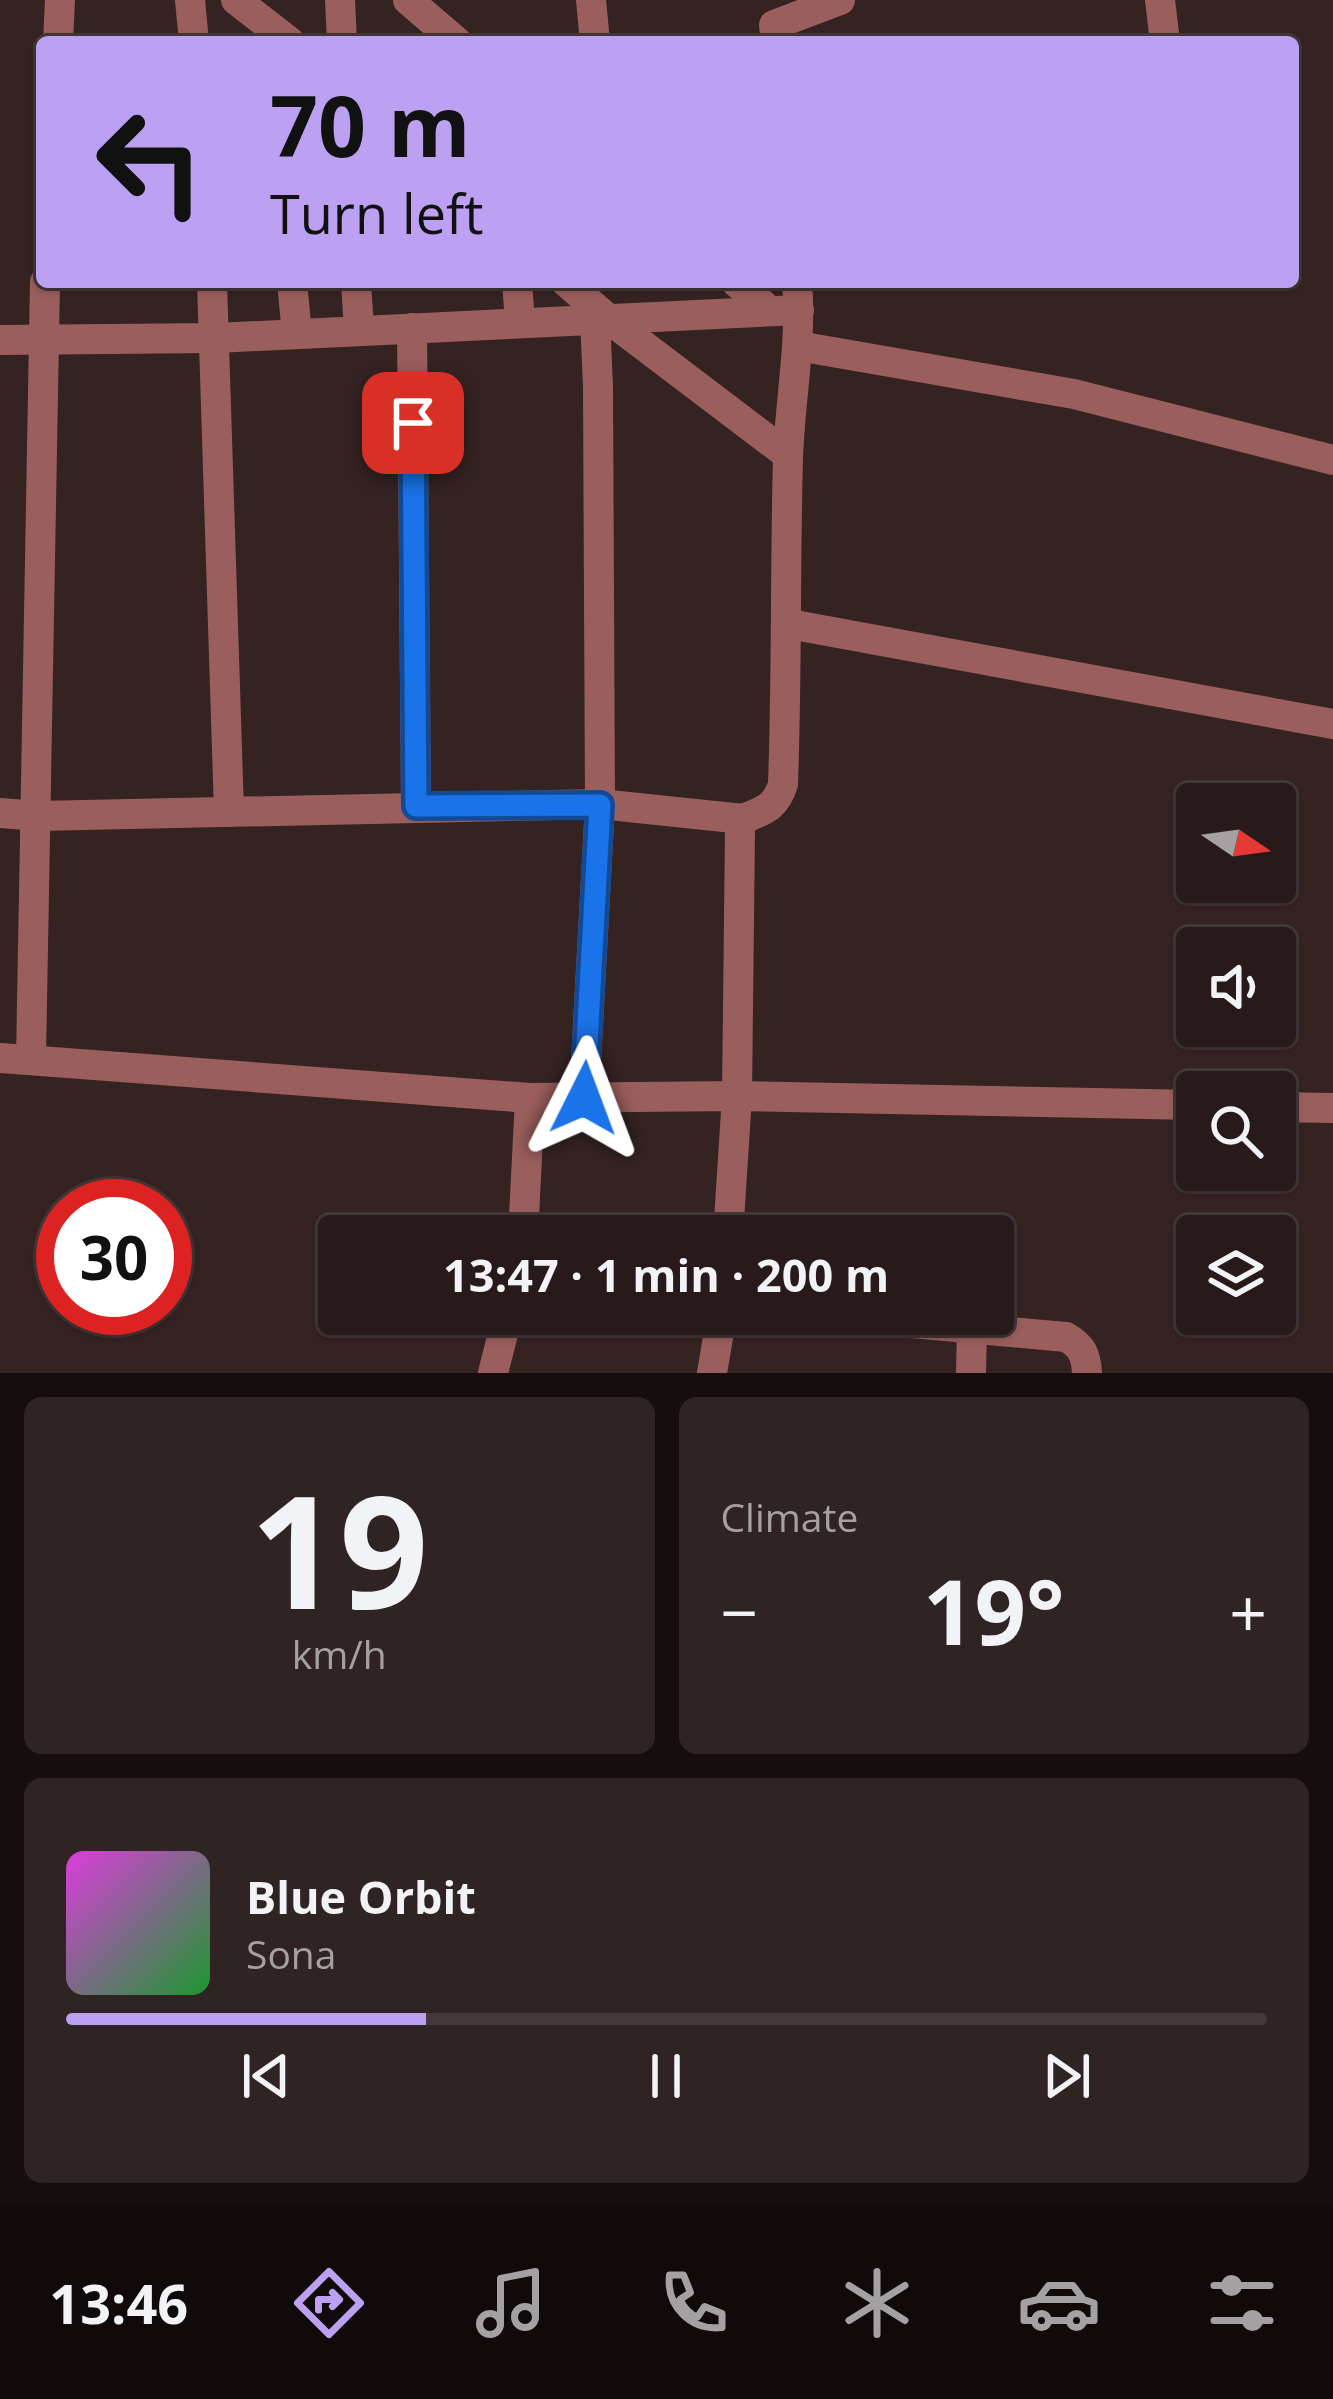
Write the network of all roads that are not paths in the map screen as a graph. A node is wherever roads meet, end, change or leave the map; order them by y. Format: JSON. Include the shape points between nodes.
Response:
{"nodes":[{"id":1,"x":60,"y":0,"type":"edge"},
{"id":2,"x":190,"y":0,"type":"edge"},
{"id":3,"x":236,"y":0,"type":"edge"},
{"id":4,"x":340,"y":0,"type":"edge"},
{"id":5,"x":408,"y":0,"type":"edge"},
{"id":6,"x":592,"y":0,"type":"edge"},
{"id":7,"x":840,"y":0,"type":"edge"},
{"id":8,"x":1160,"y":0,"type":"edge"},
{"id":9,"x":774,"y":22,"type":"edge"},
{"id":10,"x":274,"y":28,"type":"edge"},
{"id":11,"x":58,"y":36,"type":"edge"},
{"id":12,"x":193,"y":36,"type":"edge"},
{"id":13,"x":342,"y":36,"type":"edge"},
{"id":14,"x":450,"y":36,"type":"edge"},
{"id":15,"x":595,"y":36,"type":"edge"},
{"id":16,"x":1165,"y":36,"type":"edge"},
{"id":17,"x":45,"y":288,"type":"edge"},
{"id":18,"x":212,"y":288,"type":"edge"},
{"id":19,"x":293,"y":288,"type":"edge"},
{"id":20,"x":356,"y":288,"type":"edge"},
{"id":21,"x":518,"y":288,"type":"edge"},
{"id":22,"x":572,"y":288,"type":"edge"},
{"id":23,"x":753,"y":288,"type":"edge"},
{"id":24,"x":789,"y":301,"type":"edge"},
{"id":25,"x":600,"y":318,"type":"junction"},
{"id":26,"x":520,"y":322,"type":"junction"},
{"id":27,"x":412,"y":328,"type":"junction"},
{"id":28,"x":359,"y":330,"type":"junction"},
{"id":29,"x":297,"y":334,"type":"junction"},
{"id":30,"x":216,"y":338,"type":"junction"},
{"id":31,"x":0,"y":340,"type":"edge"},
{"id":32,"x":42,"y":340,"type":"junction"},
{"id":33,"x":797,"y":346,"type":"junction"},
{"id":34,"x":788,"y":455,"type":"junction"},
{"id":35,"x":1333,"y":460,"type":"edge"},
{"id":36,"x":789,"y":624,"type":"junction"},
{"id":37,"x":1333,"y":724,"type":"edge"},
{"id":38,"x":600,"y":805,"type":"junction"},
{"id":39,"x":416,"y":806,"type":"junction"},
{"id":40,"x":229,"y":812,"type":"junction"},
{"id":41,"x":0,"y":813,"type":"edge"},
{"id":42,"x":38,"y":816,"type":"junction"},
{"id":43,"x":743,"y":819,"type":"junction"},
{"id":44,"x":16,"y":1059,"type":"edge"},
{"id":45,"x":737,"y":1096,"type":"junction"},
{"id":46,"x":530,"y":1098,"type":"junction"},
{"id":47,"x":584,"y":1098,"type":"junction"},
{"id":48,"x":1176,"y":1106,"type":"edge"},
{"id":49,"x":1296,"y":1107,"type":"edge"},
{"id":50,"x":1333,"y":1108,"type":"edge"},
{"id":51,"x":524,"y":1215,"type":"edge"},
{"id":52,"x":729,"y":1215,"type":"edge"},
{"id":53,"x":1014,"y":1332,"type":"edge"},
{"id":54,"x":503,"y":1335,"type":"edge"},
{"id":55,"x":718,"y":1335,"type":"edge"},
{"id":56,"x":972,"y":1335,"type":"edge"},
{"id":57,"x":493,"y":1373,"type":"edge"},
{"id":58,"x":712,"y":1373,"type":"edge"},
{"id":59,"x":971,"y":1373,"type":"edge"},
{"id":60,"x":1087,"y":1373,"type":"edge"}],
"edges":[{"from":1,"to":11,"type":"street"},
{"from":2,"to":12,"type":"street"},
{"from":3,"to":10,"type":"street"},
{"from":4,"to":13,"type":"street"},
{"from":5,"to":14,"type":"street"},
{"from":6,"to":15,"type":"street"},
{"from":7,"to":9,"type":"street"},
{"from":8,"to":16,"type":"street"},
{"from":17,"to":32,"type":"street"},
{"from":18,"to":30,"type":"street"},
{"from":19,"to":29,"type":"street"},
{"from":20,"to":28,"type":"street"},
{"from":21,"to":26,"type":"street"},
{"from":22,"to":25,"type":"street"},
{"from":23,"to":24,"type":"street"},
{"from":24,"to":25,"type":"street"},
{"from":24,"to":33,"type":"street"},
{"from":25,"to":26,"type":"street"},
{"from":25,"to":34,"type":"street"},
{"from":25,"to":38,"type":"street"},
{"from":26,"to":27,"type":"street"},
{"from":27,"to":28,"type":"street"},
{"from":27,"to":39,"type":"street"},
{"from":28,"to":29,"type":"street"},
{"from":29,"to":30,"type":"street"},
{"from":30,"to":32,"type":"street"},
{"from":30,"to":40,"type":"street"},
{"from":31,"to":32,"type":"street"},
{"from":32,"to":42,"type":"street"},
{"from":33,"to":34,"type":"street"},
{"from":33,"to":35,"type":"street","via":[[1074,394]]},
{"from":34,"to":36,"type":"street"},
{"from":36,"to":37,"type":"street"},
{"from":36,"to":43,"type":"street","via":[[783,784],[770,808]]},
{"from":38,"to":39,"type":"street"},
{"from":38,"to":43,"type":"street"},
{"from":38,"to":47,"type":"street"},
{"from":39,"to":40,"type":"street"},
{"from":40,"to":42,"type":"street"},
{"from":41,"to":42,"type":"street"},
{"from":42,"to":44,"type":"street"},
{"from":43,"to":45,"type":"street"},
{"from":44,"to":46,"type":"street"},
{"from":45,"to":47,"type":"street"},
{"from":45,"to":48,"type":"street"},
{"from":45,"to":52,"type":"street"},
{"from":46,"to":47,"type":"street"},
{"from":46,"to":51,"type":"street"},
{"from":49,"to":50,"type":"street"},
{"from":53,"to":60,"type":"street","via":[[1066,1337],[1079,1345]]},
{"from":54,"to":57,"type":"street"},
{"from":55,"to":58,"type":"street"},
{"from":56,"to":59,"type":"street"}]}
